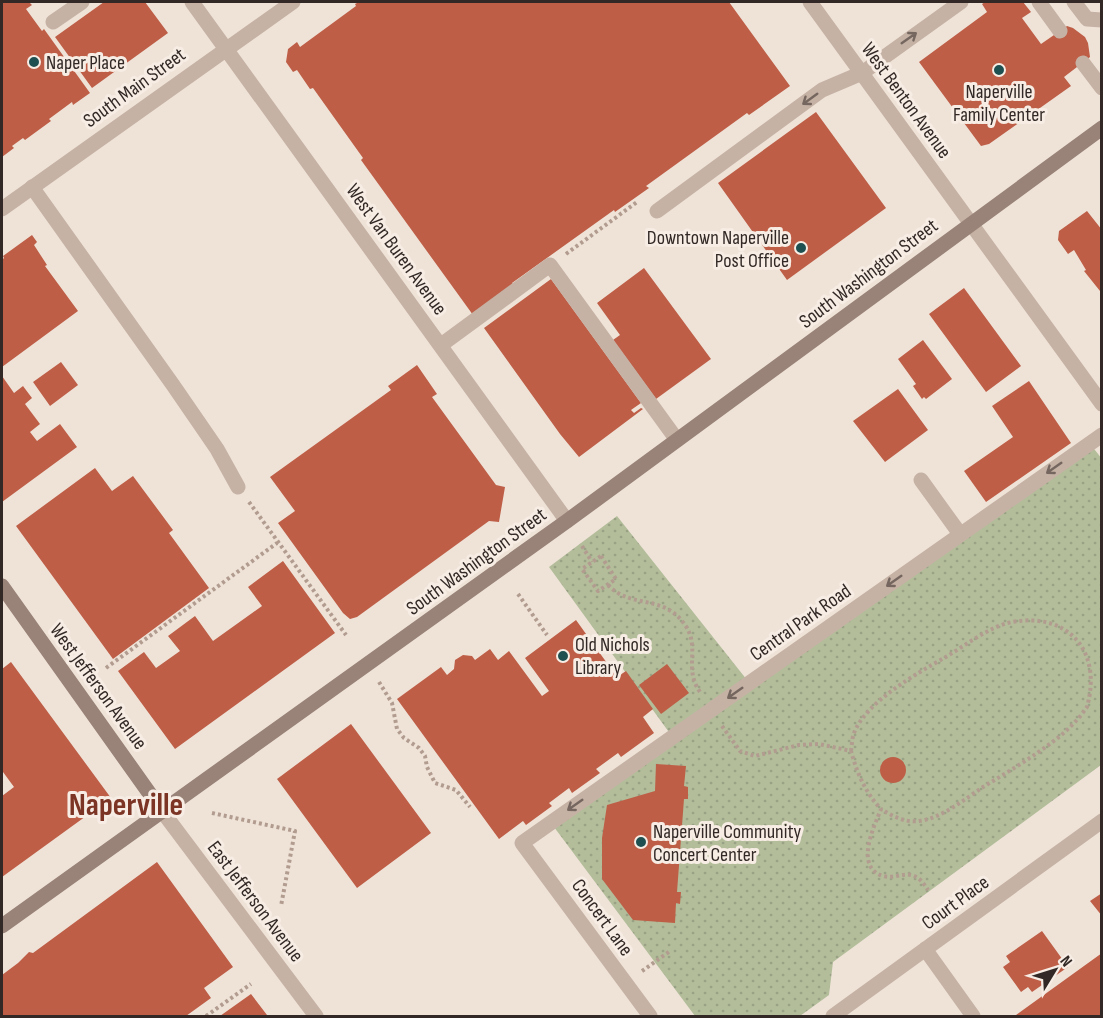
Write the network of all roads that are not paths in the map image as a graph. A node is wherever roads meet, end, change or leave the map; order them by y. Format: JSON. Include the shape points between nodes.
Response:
{"nodes":[{"id":1,"x":82,"y":2,"type":"edge"},
{"id":2,"x":192,"y":2,"type":"edge"},
{"id":3,"x":293,"y":2,"type":"edge"},
{"id":4,"x":810,"y":2,"type":"edge"},
{"id":5,"x":961,"y":2,"type":"edge"},
{"id":6,"x":1039,"y":2,"type":"edge"},
{"id":7,"x":1074,"y":2,"type":"edge"},
{"id":8,"x":1101,"y":20,"type":"edge"},
{"id":9,"x":53,"y":22,"type":"dead end"},
{"id":10,"x":1060,"y":31,"type":"dead end"},
{"id":11,"x":226,"y":48,"type":"junction"},
{"id":12,"x":1083,"y":63,"type":"dead end"},
{"id":13,"x":862,"y":73,"type":"junction"},
{"id":14,"x":1101,"y":88,"type":"edge"},
{"id":15,"x":1101,"y":128,"type":"edge"},
{"id":16,"x":32,"y":187,"type":"junction"},
{"id":17,"x":2,"y":209,"type":"edge"},
{"id":18,"x":657,"y":211,"type":"dead end"},
{"id":19,"x":970,"y":223,"type":"junction"},
{"id":20,"x":441,"y":345,"type":"junction"},
{"id":21,"x":1101,"y":404,"type":"edge"},
{"id":22,"x":1101,"y":435,"type":"edge"},
{"id":23,"x":677,"y":440,"type":"junction"},
{"id":24,"x":921,"y":480,"type":"dead end"},
{"id":25,"x":238,"y":487,"type":"road end"},
{"id":26,"x":567,"y":521,"type":"junction"},
{"id":27,"x":960,"y":534,"type":"junction"},
{"id":28,"x":2,"y":586,"type":"edge"},
{"id":29,"x":162,"y":811,"type":"junction"},
{"id":30,"x":1101,"y":821,"type":"edge"},
{"id":31,"x":522,"y":843,"type":"joint"},
{"id":32,"x":2,"y":926,"type":"edge"},
{"id":33,"x":925,"y":949,"type":"junction"},
{"id":34,"x":316,"y":1017,"type":"edge"},
{"id":35,"x":650,"y":1017,"type":"edge"},
{"id":36,"x":833,"y":1017,"type":"edge"},
{"id":37,"x":972,"y":1017,"type":"edge"}],
"edges":[{"from":1,"to":9,"type":"street"},
{"from":2,"to":11,"type":"street","name":"West Van Buren Avenue"},
{"from":3,"to":11,"type":"street","name":"South Main Street"},
{"from":4,"to":13,"type":"street","name":"West Benton Avenue"},
{"from":13,"to":5,"type":"street","one_way":true},
{"from":6,"to":10,"type":"street"},
{"from":7,"to":8,"type":"street","via":[[1087,19]]},
{"from":11,"to":16,"type":"street","name":"South Main Street"},
{"from":11,"to":20,"type":"street","name":"West Van Buren Avenue"},
{"from":12,"to":14,"type":"street"},
{"from":13,"to":18,"type":"street","one_way":true,"via":[[822,90]]},
{"from":13,"to":19,"type":"street","name":"West Benton Avenue"},
{"from":15,"to":19,"type":"main road","name":"South Washington Street"},
{"from":16,"to":17,"type":"street","name":"South Main Street"},
{"from":16,"to":25,"type":"street","via":[[217,449]]},
{"from":19,"to":21,"type":"street","name":"West Benton Avenue"},
{"from":19,"to":23,"type":"main road","name":"South Washington Street"},
{"from":20,"to":23,"type":"street","via":[[550,265]]},
{"from":20,"to":26,"type":"street","name":"West Van Buren Avenue"},
{"from":22,"to":27,"type":"street","name":"Central Park Road","one_way":true},
{"from":23,"to":26,"type":"main road","name":"South Washington Street"},
{"from":24,"to":27,"type":"street"},
{"from":26,"to":29,"type":"main road","name":"South Washington Street"},
{"from":27,"to":31,"type":"street","name":"Central Park Road","one_way":true},
{"from":28,"to":29,"type":"main road","name":"West Jefferson Avenue"},
{"from":29,"to":32,"type":"main road","name":"South Washington Street"},
{"from":29,"to":34,"type":"street","name":"East Jefferson Avenue"},
{"from":30,"to":33,"type":"street","name":"Court Place"},
{"from":31,"to":35,"type":"street","name":"Concert Lane"},
{"from":33,"to":36,"type":"street","name":"Court Place"},
{"from":33,"to":37,"type":"street"}]}
